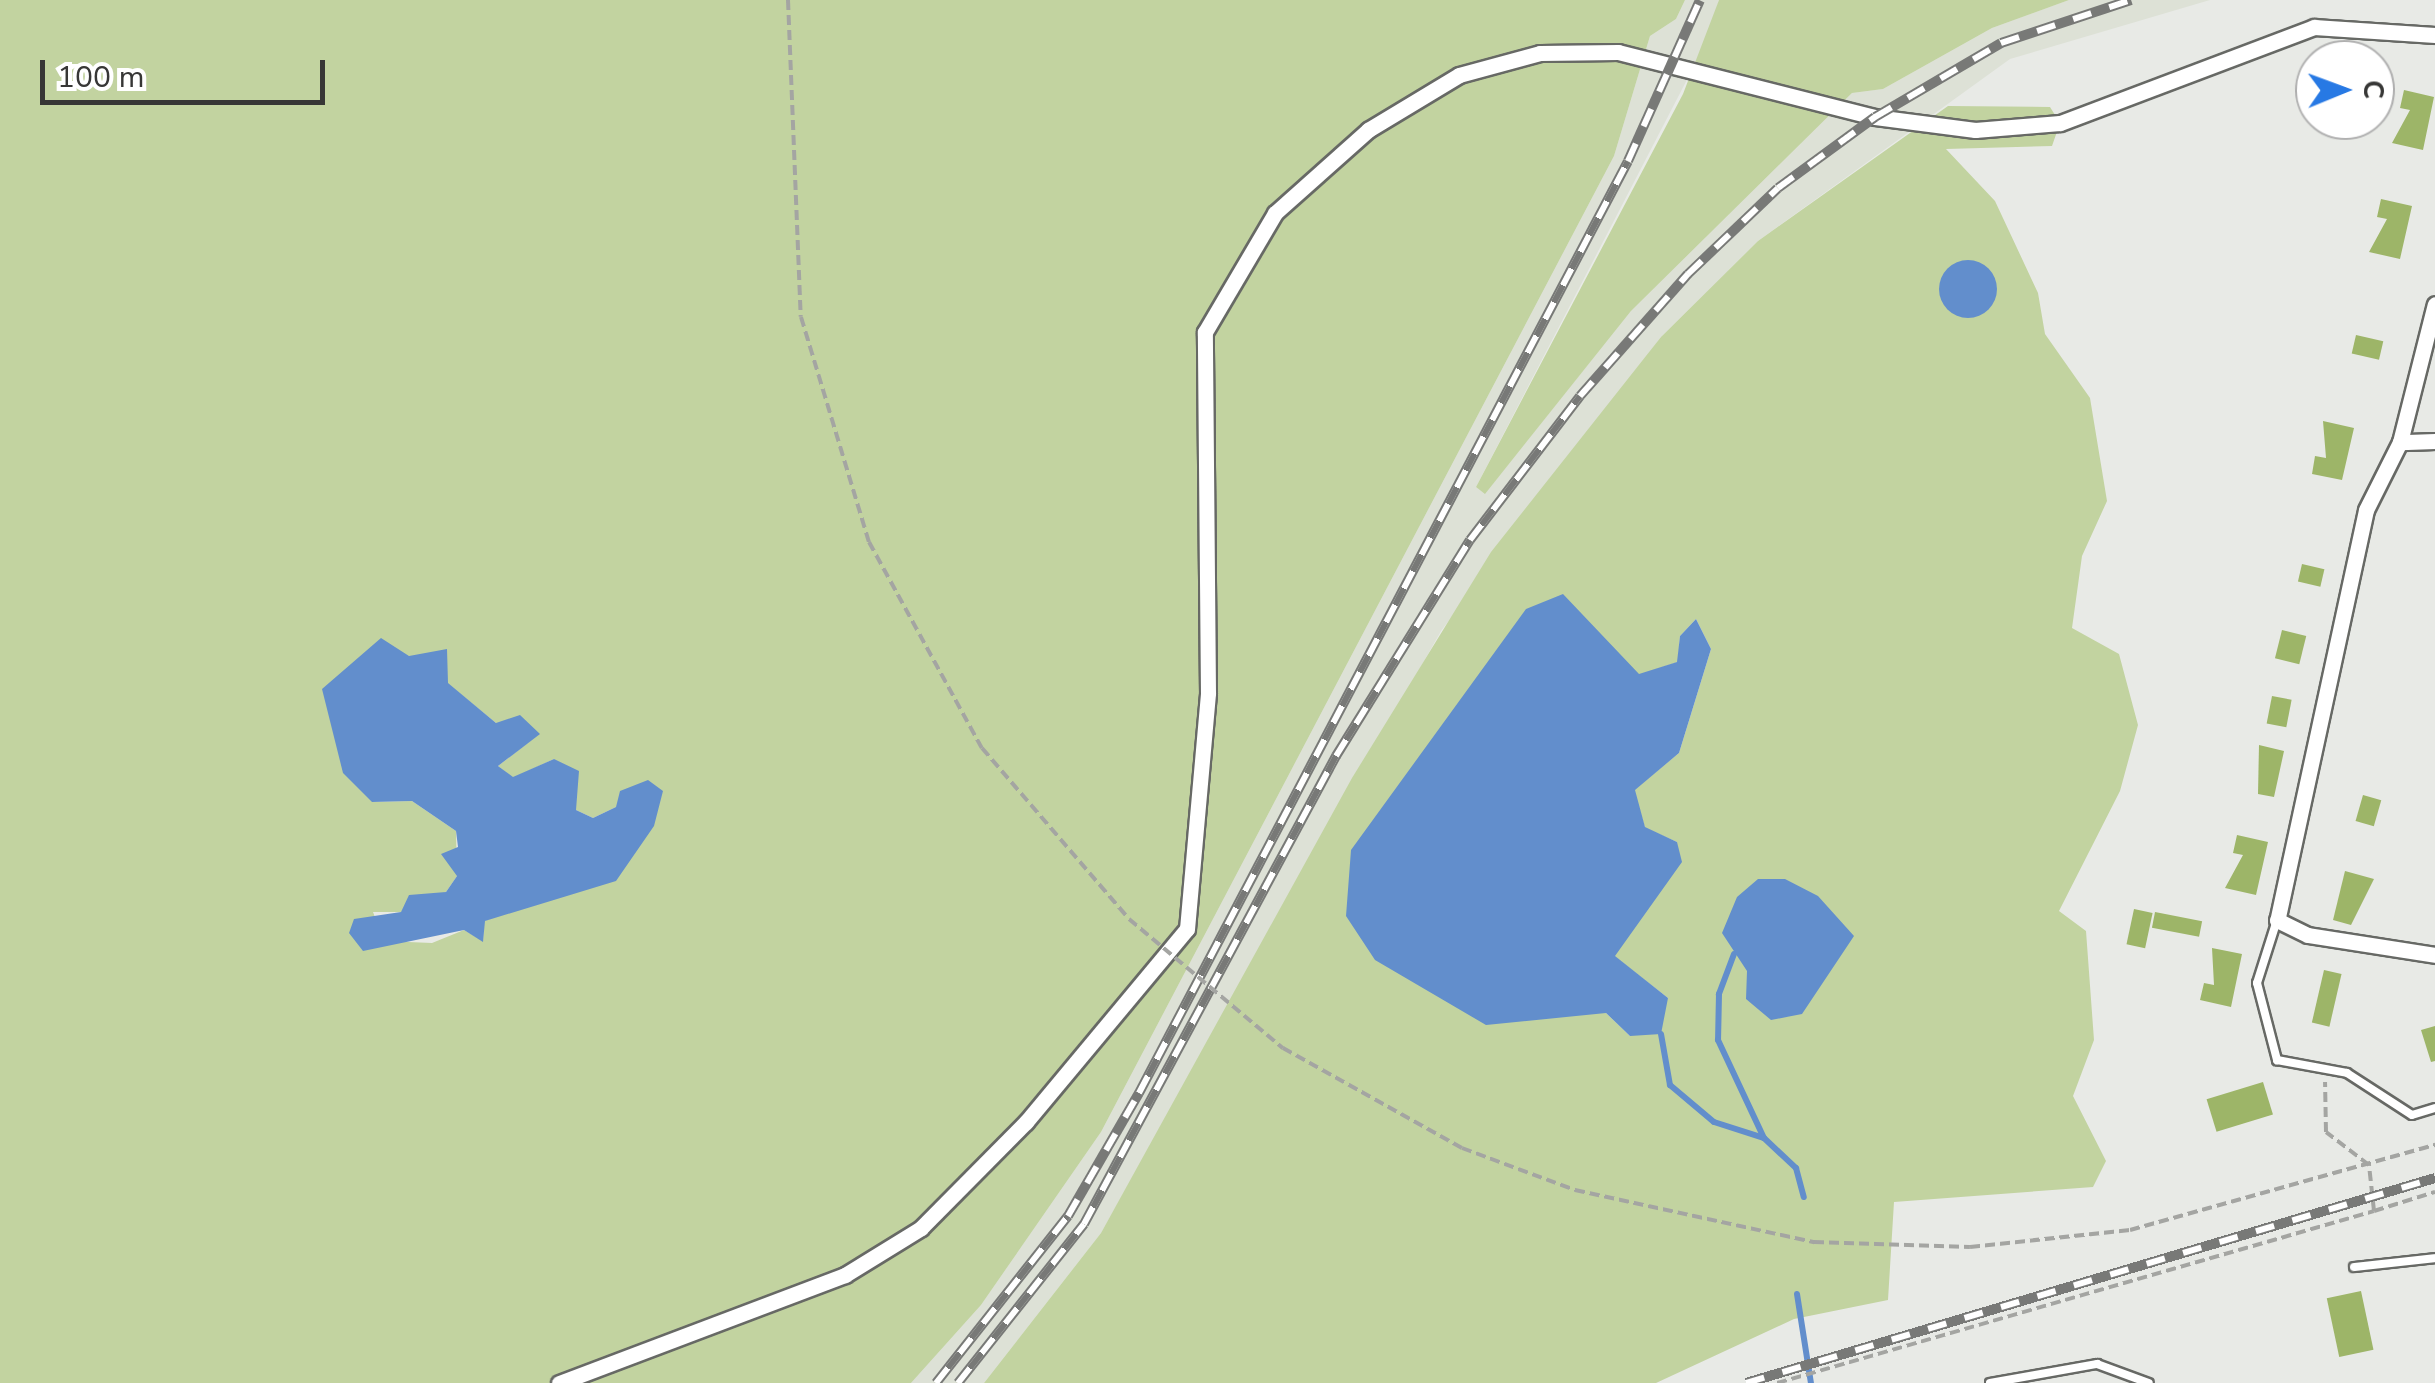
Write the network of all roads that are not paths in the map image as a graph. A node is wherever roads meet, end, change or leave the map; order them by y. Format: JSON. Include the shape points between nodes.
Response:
{"nodes":[{"id":1,"x":2435,"y":35,"type":"edge"},
{"id":2,"x":2435,"y":304,"type":"edge"},
{"id":3,"x":2435,"y":441,"type":"edge"},
{"id":4,"x":2400,"y":442,"type":"junction"},
{"id":5,"x":2277,"y":920,"type":"junction"},
{"id":6,"x":2435,"y":955,"type":"edge"},
{"id":7,"x":2435,"y":1108,"type":"edge"},
{"id":8,"x":2435,"y":1258,"type":"edge"},
{"id":9,"x":2354,"y":1267,"type":"dead end"},
{"id":10,"x":560,"y":1383,"type":"edge"},
{"id":11,"x":1990,"y":1383,"type":"edge"},
{"id":12,"x":2149,"y":1383,"type":"edge"}],
"edges":[{"from":1,"to":10,"type":"street","via":[[2314,27],[2060,123],[1975,130],[1874,117],[1618,52],[1540,53],[1459,75],[1368,130],[1275,212],[1206,332],[1208,693],[1188,928],[1026,1122],[922,1228],[845,1275]]},
{"from":2,"to":4,"type":"street"},
{"from":3,"to":4,"type":"street"},
{"from":4,"to":5,"type":"street","via":[[2366,510]]},
{"from":5,"to":6,"type":"street","via":[[2308,934]]},
{"from":5,"to":7,"type":"lane","via":[[2257,983],[2277,1060],[2370,1084],[2412,1116]]},
{"from":8,"to":9,"type":"lane"},
{"from":11,"to":12,"type":"lane","via":[[2097,1364]]}]}
